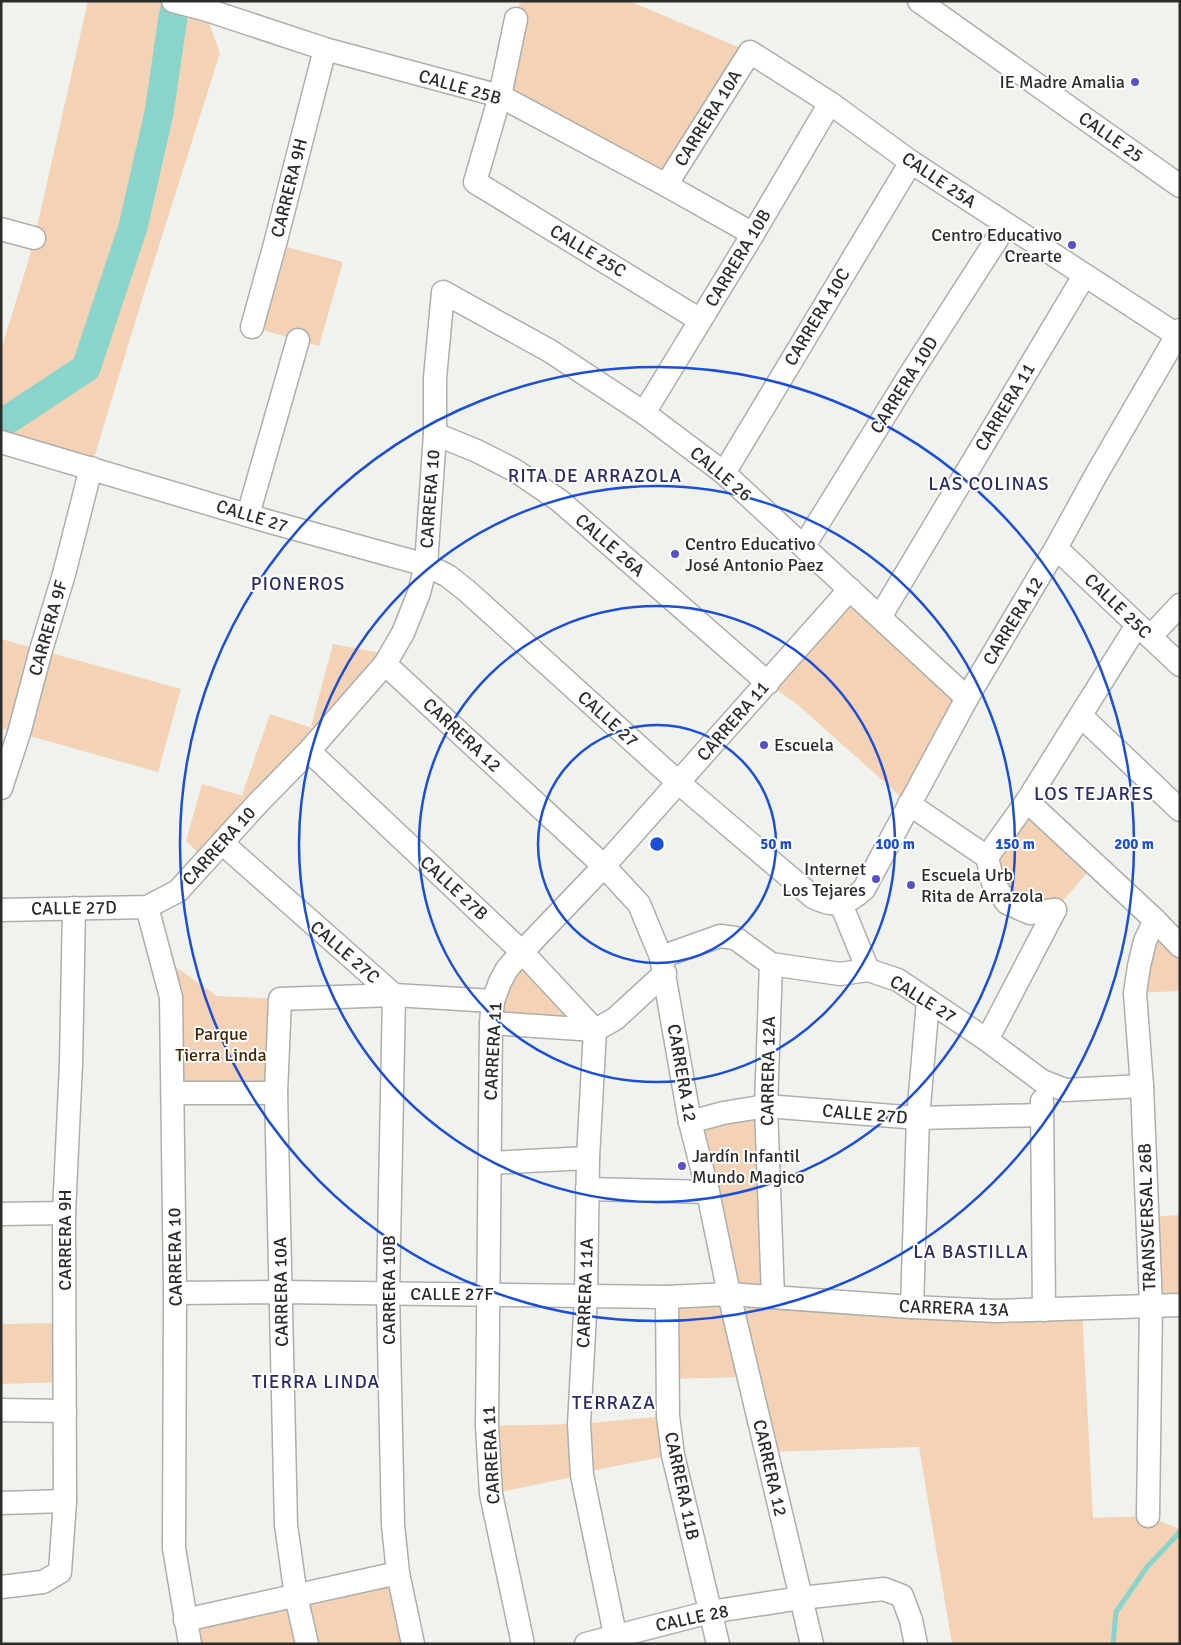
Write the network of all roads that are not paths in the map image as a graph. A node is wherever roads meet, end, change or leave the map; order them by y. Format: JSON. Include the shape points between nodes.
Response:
{"nodes":[{"id":1,"x":173,"y":1,"type":"edge"},
{"id":2,"x":919,"y":1,"type":"edge"},
{"id":3,"x":203,"y":6,"type":"edge"},
{"id":4,"x":516,"y":20,"type":"dead end"},
{"id":5,"x":325,"y":49,"type":"junction"},
{"id":6,"x":750,"y":52,"type":"joint"},
{"id":7,"x":500,"y":96,"type":"junction"},
{"id":8,"x":830,"y":103,"type":"junction"},
{"id":9,"x":911,"y":162,"type":"junction"},
{"id":10,"x":666,"y":185,"type":"junction"},
{"id":11,"x":1180,"y":186,"type":"edge"},
{"id":12,"x":1006,"y":225,"type":"junction"},
{"id":13,"x":1,"y":230,"type":"edge"},
{"id":14,"x":753,"y":234,"type":"junction"},
{"id":15,"x":34,"y":238,"type":"dead end"},
{"id":16,"x":1084,"y":276,"type":"junction"},
{"id":17,"x":443,"y":292,"type":"joint"},
{"id":18,"x":700,"y":320,"type":"junction"},
{"id":19,"x":252,"y":327,"type":"dead end"},
{"id":20,"x":1179,"y":334,"type":"edge"},
{"id":21,"x":298,"y":340,"type":"dead end"},
{"id":22,"x":644,"y":412,"type":"junction"},
{"id":23,"x":435,"y":434,"type":"junction"},
{"id":24,"x":1,"y":442,"type":"edge"},
{"id":25,"x":91,"y":468,"type":"junction"},
{"id":26,"x":724,"y":473,"type":"junction"},
{"id":27,"x":248,"y":515,"type":"junction"},
{"id":28,"x":804,"y":546,"type":"junction"},
{"id":29,"x":1056,"y":548,"type":"junction"},
{"id":30,"x":426,"y":566,"type":"junction"},
{"id":31,"x":850,"y":589,"type":"junction"},
{"id":32,"x":1180,"y":606,"type":"edge"},
{"id":33,"x":880,"y":617,"type":"junction"},
{"id":34,"x":1144,"y":631,"type":"junction"},
{"id":35,"x":385,"y":664,"type":"junction"},
{"id":36,"x":1180,"y":665,"type":"edge"},
{"id":37,"x":768,"y":682,"type":"junction"},
{"id":38,"x":967,"y":698,"type":"junction"},
{"id":39,"x":1080,"y":716,"type":"junction"},
{"id":40,"x":309,"y":751,"type":"junction"},
{"id":41,"x":679,"y":783,"type":"junction"},
{"id":42,"x":1,"y":788,"type":"edge"},
{"id":43,"x":1027,"y":801,"type":"junction"},
{"id":44,"x":909,"y":804,"type":"junction"},
{"id":45,"x":1180,"y":810,"type":"edge"},
{"id":46,"x":222,"y":843,"type":"junction"},
{"id":47,"x":987,"y":857,"type":"junction"},
{"id":48,"x":604,"y":866,"type":"junction"},
{"id":49,"x":841,"y":904,"type":"junction"},
{"id":50,"x":147,"y":907,"type":"junction"},
{"id":51,"x":74,"y":908,"type":"junction"},
{"id":52,"x":1,"y":910,"type":"edge"},
{"id":53,"x":1155,"y":920,"type":"junction"},
{"id":54,"x":1180,"y":946,"type":"edge"},
{"id":55,"x":522,"y":952,"type":"junction"},
{"id":56,"x":772,"y":964,"type":"junction"},
{"id":57,"x":663,"y":965,"type":"junction"},
{"id":58,"x":868,"y":970,"type":"junction"},
{"id":59,"x":394,"y":995,"type":"junction"},
{"id":60,"x":928,"y":1001,"type":"junction"},
{"id":61,"x":492,"y":1012,"type":"junction"},
{"id":62,"x":595,"y":1030,"type":"junction"},
{"id":63,"x":987,"y":1040,"type":"junction"},
{"id":64,"x":1042,"y":1080,"type":"junction"},
{"id":65,"x":1142,"y":1086,"type":"junction"},
{"id":66,"x":276,"y":1093,"type":"junction"},
{"id":67,"x":173,"y":1094,"type":"junction"},
{"id":68,"x":766,"y":1106,"type":"junction"},
{"id":69,"x":1042,"y":1115,"type":"junction"},
{"id":70,"x":918,"y":1118,"type":"junction"},
{"id":71,"x":690,"y":1122,"type":"junction"},
{"id":72,"x":588,"y":1158,"type":"junction"},
{"id":73,"x":490,"y":1163,"type":"junction"},
{"id":74,"x":587,"y":1189,"type":"junction"},
{"id":75,"x":708,"y":1192,"type":"junction"},
{"id":76,"x":1,"y":1214,"type":"edge"},
{"id":77,"x":64,"y":1214,"type":"junction"},
{"id":78,"x":281,"y":1292,"type":"junction"},
{"id":79,"x":175,"y":1293,"type":"junction"},
{"id":80,"x":489,"y":1293,"type":"junction"},
{"id":81,"x":388,"y":1294,"type":"junction"},
{"id":82,"x":729,"y":1294,"type":"junction"},
{"id":83,"x":586,"y":1296,"type":"junction"},
{"id":84,"x":668,"y":1296,"type":"junction"},
{"id":85,"x":773,"y":1297,"type":"junction"},
{"id":86,"x":1180,"y":1305,"type":"edge"},
{"id":87,"x":1150,"y":1306,"type":"junction"},
{"id":88,"x":912,"y":1307,"type":"junction"},
{"id":89,"x":1044,"y":1310,"type":"junction"},
{"id":90,"x":1,"y":1410,"type":"edge"},
{"id":91,"x":65,"y":1411,"type":"junction"},
{"id":92,"x":65,"y":1501,"type":"junction"},
{"id":93,"x":1,"y":1503,"type":"edge"},
{"id":94,"x":1148,"y":1516,"type":"dead end"},
{"id":95,"x":398,"y":1573,"type":"junction"},
{"id":96,"x":1,"y":1587,"type":"edge"},
{"id":97,"x":296,"y":1596,"type":"junction"},
{"id":98,"x":800,"y":1598,"type":"junction"},
{"id":99,"x":710,"y":1612,"type":"junction"},
{"id":100,"x":185,"y":1620,"type":"junction"},
{"id":101,"x":616,"y":1640,"type":"edge"},
{"id":102,"x":190,"y":1644,"type":"edge"},
{"id":103,"x":307,"y":1644,"type":"edge"},
{"id":104,"x":413,"y":1644,"type":"edge"},
{"id":105,"x":523,"y":1644,"type":"edge"},
{"id":106,"x":586,"y":1644,"type":"edge"},
{"id":107,"x":718,"y":1644,"type":"edge"},
{"id":108,"x":812,"y":1644,"type":"edge"},
{"id":109,"x":916,"y":1644,"type":"edge"}],
"edges":[{"from":1,"to":3,"type":"street","name":"CALLE 25B"},
{"from":2,"to":11,"type":"street","name":"CALLE 25"},
{"from":3,"to":5,"type":"street","name":"CALLE 25B"},
{"from":4,"to":7,"type":"street"},
{"from":5,"to":7,"type":"street","name":"CALLE 25B"},
{"from":5,"to":19,"type":"street","name":"CARRERA 9H"},
{"from":6,"to":8,"type":"street","name":"CALLE 25A"},
{"from":6,"to":10,"type":"street","name":"CARRERA 10A"},
{"from":7,"to":10,"type":"street","name":"CALLE 25B"},
{"from":7,"to":18,"type":"street","name":"CALLE 25C","via":[[475,182]]},
{"from":8,"to":9,"type":"street","name":"CALLE 25A"},
{"from":8,"to":14,"type":"street","name":"CARRERA 10B"},
{"from":9,"to":12,"type":"street","name":"CALLE 25A"},
{"from":9,"to":26,"type":"street","name":"CARRERA 10C"},
{"from":10,"to":14,"type":"street","name":"CALLE 25B"},
{"from":12,"to":16,"type":"street","name":"CALLE 25A"},
{"from":12,"to":28,"type":"street","name":"CARRERA 10D"},
{"from":13,"to":15,"type":"street"},
{"from":14,"to":18,"type":"street","name":"CARRERA 10B"},
{"from":16,"to":20,"type":"street","name":"CALLE 25A"},
{"from":16,"to":33,"type":"street","name":"CARRERA 11"},
{"from":17,"to":22,"type":"street","name":"CALLE 26","via":[[550,351]]},
{"from":17,"to":23,"type":"street","name":"CARRERA 10","via":[[435,378]]},
{"from":18,"to":22,"type":"street","name":"CARRERA 10B"},
{"from":20,"to":29,"type":"street","name":"CARRERA 12"},
{"from":21,"to":27,"type":"street"},
{"from":22,"to":26,"type":"street","name":"CALLE 26"},
{"from":23,"to":30,"type":"street","name":"CARRERA 10"},
{"from":23,"to":37,"type":"street","name":"CALLE 26A","via":[[516,471],[560,502]]},
{"from":24,"to":25,"type":"street","name":"CALLE 27"},
{"from":25,"to":27,"type":"street","name":"CALLE 27"},
{"from":25,"to":42,"type":"street","name":"CARRERA 9F","via":[[64,574]]},
{"from":26,"to":28,"type":"street","name":"CALLE 26"},
{"from":27,"to":30,"type":"street","name":"CALLE 27"},
{"from":28,"to":31,"type":"street","name":"CALLE 26"},
{"from":29,"to":34,"type":"street","name":"CALLE 25C"},
{"from":29,"to":38,"type":"street","name":"CARRERA 12"},
{"from":30,"to":35,"type":"street","name":"CARRERA 10","via":[[403,633]]},
{"from":30,"to":41,"type":"street","name":"CALLE 27","via":[[467,590]]},
{"from":31,"to":33,"type":"street","name":"CALLE 26"},
{"from":31,"to":37,"type":"street","name":"CARRERA 11"},
{"from":32,"to":34,"type":"street"},
{"from":33,"to":38,"type":"street","name":"CALLE 26"},
{"from":34,"to":36,"type":"street","name":"CALLE 25C"},
{"from":34,"to":39,"type":"street"},
{"from":35,"to":40,"type":"street","name":"CARRERA 10"},
{"from":35,"to":48,"type":"street","name":"CARRERA 12"},
{"from":37,"to":41,"type":"street","name":"CARRERA 11"},
{"from":38,"to":44,"type":"street","name":"CARRERA 12"},
{"from":39,"to":43,"type":"street"},
{"from":39,"to":45,"type":"street"},
{"from":40,"to":46,"type":"street","name":"CARRERA 10"},
{"from":40,"to":55,"type":"street","name":"CALLE 27B"},
{"from":41,"to":48,"type":"street","name":"CARRERA 11"},
{"from":41,"to":49,"type":"street","name":"CALLE 27","via":[[812,897],[825,904]]},
{"from":43,"to":47,"type":"street"},
{"from":43,"to":53,"type":"street"},
{"from":44,"to":47,"type":"street"},
{"from":44,"to":49,"type":"street","name":"CARRERA 12","via":[[864,889],[855,898]]},
{"from":46,"to":50,"type":"street","name":"CARRERA 10","via":[[178,892]]},
{"from":46,"to":59,"type":"street","name":"CALLE 27C"},
{"from":47,"to":63,"type":"street","via":[[993,883],[1007,903],[1030,913],[1055,910]]},
{"from":48,"to":55,"type":"street","name":"CARRERA 11"},
{"from":48,"to":57,"type":"street","name":"CARRERA 12","via":[[639,904]]},
{"from":49,"to":58,"type":"street","name":"CALLE 27"},
{"from":50,"to":51,"type":"street","name":"CALLE 27D"},
{"from":50,"to":67,"type":"street","name":"CARRERA 10","via":[[171,997]]},
{"from":51,"to":52,"type":"street","name":"CALLE 27D"},
{"from":51,"to":77,"type":"street","name":"CARRERA 9H"},
{"from":53,"to":54,"type":"street"},
{"from":53,"to":65,"type":"street","name":"TRANSVERSAL 26B","via":[[1145,941],[1135,993]]},
{"from":55,"to":61,"type":"street","name":"CARRERA 11","via":[[500,982]]},
{"from":55,"to":62,"type":"street","name":"CALLE 27B"},
{"from":56,"to":57,"type":"street","via":[[735,938],[720,936]]},
{"from":56,"to":58,"type":"street","via":[[840,974]]},
{"from":56,"to":68,"type":"street","name":"CARRERA 12A"},
{"from":57,"to":62,"type":"street","via":[[615,1019]]},
{"from":57,"to":71,"type":"street","name":"CARRERA 12"},
{"from":58,"to":60,"type":"street","name":"CALLE 27","via":[[898,980]]},
{"from":59,"to":61,"type":"street","name":"CALLE 27C"},
{"from":59,"to":66,"type":"street","name":"CARRERA 10A","via":[[280,999]]},
{"from":59,"to":81,"type":"street","name":"CARRERA 10B"},
{"from":60,"to":63,"type":"street","name":"CALLE 27"},
{"from":60,"to":70,"type":"street"},
{"from":61,"to":62,"type":"street","name":"CALLE 27C"},
{"from":61,"to":73,"type":"street","name":"CARRERA 11"},
{"from":62,"to":72,"type":"street","name":"CARRERA 11A"},
{"from":63,"to":64,"type":"street","name":"CALLE 27"},
{"from":64,"to":65,"type":"street","name":"CALLE 27","via":[[1065,1090]]},
{"from":64,"to":69,"type":"street"},
{"from":65,"to":87,"type":"street","name":"TRANSVERSAL 26B"},
{"from":66,"to":67,"type":"street"},
{"from":66,"to":78,"type":"street","name":"CARRERA 10A"},
{"from":67,"to":79,"type":"street","name":"CARRERA 10"},
{"from":68,"to":70,"type":"street","name":"CALLE 27D"},
{"from":68,"to":71,"type":"street","name":"CALLE 27D"},
{"from":68,"to":85,"type":"street","name":"CARRERA 12A"},
{"from":69,"to":70,"type":"street","name":"CALLE 27D"},
{"from":69,"to":89,"type":"street"},
{"from":70,"to":88,"type":"street"},
{"from":71,"to":75,"type":"street","name":"CARRERA 12"},
{"from":72,"to":73,"type":"street"},
{"from":72,"to":74,"type":"street","name":"CARRERA 11A"},
{"from":73,"to":80,"type":"street","name":"CARRERA 11"},
{"from":74,"to":75,"type":"street"},
{"from":74,"to":83,"type":"street","name":"CARRERA 11A"},
{"from":75,"to":82,"type":"street","name":"CARRERA 12"},
{"from":76,"to":77,"type":"street"},
{"from":77,"to":91,"type":"street","name":"CARRERA 9H"},
{"from":78,"to":79,"type":"street","name":"CALLE 27F"},
{"from":78,"to":81,"type":"street","name":"CALLE 27F"},
{"from":78,"to":97,"type":"street","name":"CARRERA 10A","via":[[286,1525]]},
{"from":79,"to":100,"type":"street","name":"CARRERA 10","via":[[174,1548]]},
{"from":80,"to":81,"type":"street","name":"CALLE 27F"},
{"from":80,"to":83,"type":"street","name":"CALLE 27F"},
{"from":80,"to":105,"type":"street","name":"CARRERA 11","via":[[487,1426],[491,1494]]},
{"from":81,"to":95,"type":"street","name":"CARRERA 10B","via":[[393,1525]]},
{"from":82,"to":84,"type":"street","name":"CALLE 27F"},
{"from":82,"to":85,"type":"street","name":"CARRERA 13A"},
{"from":82,"to":98,"type":"street","name":"CARRERA 12"},
{"from":83,"to":84,"type":"street","name":"CALLE 27F"},
{"from":83,"to":101,"type":"street","name":"CARRERA 11A","via":[[579,1424],[582,1475]]},
{"from":84,"to":99,"type":"street","name":"CARRERA 11B","via":[[668,1416],[673,1455]]},
{"from":85,"to":88,"type":"street","name":"CARRERA 13A"},
{"from":86,"to":87,"type":"street","name":"CARRERA 13A"},
{"from":87,"to":89,"type":"street","name":"CARRERA 13A"},
{"from":87,"to":94,"type":"street","name":"TRANSVERSAL 26B"},
{"from":88,"to":89,"type":"street","name":"CARRERA 13A"},
{"from":90,"to":91,"type":"street"},
{"from":91,"to":92,"type":"street","name":"CARRERA 9H"},
{"from":92,"to":93,"type":"street"},
{"from":92,"to":96,"type":"street","name":"CARRERA 9H","via":[[60,1572],[43,1582]]},
{"from":95,"to":97,"type":"street"},
{"from":95,"to":104,"type":"street","name":"CARRERA 10B"},
{"from":97,"to":100,"type":"street"},
{"from":97,"to":103,"type":"street","name":"CARRERA 10A"},
{"from":98,"to":99,"type":"street","name":"CALLE 28"},
{"from":98,"to":108,"type":"street","name":"CARRERA 12"},
{"from":98,"to":109,"type":"street","name":"CALLE 28","via":[[884,1589],[893,1592],[902,1596]]},
{"from":99,"to":101,"type":"street","name":"CALLE 28"},
{"from":99,"to":107,"type":"street","name":"CARRERA 11B"},
{"from":100,"to":102,"type":"street","name":"CARRERA 10"},
{"from":101,"to":106,"type":"street","name":"CALLE 28"}]}
